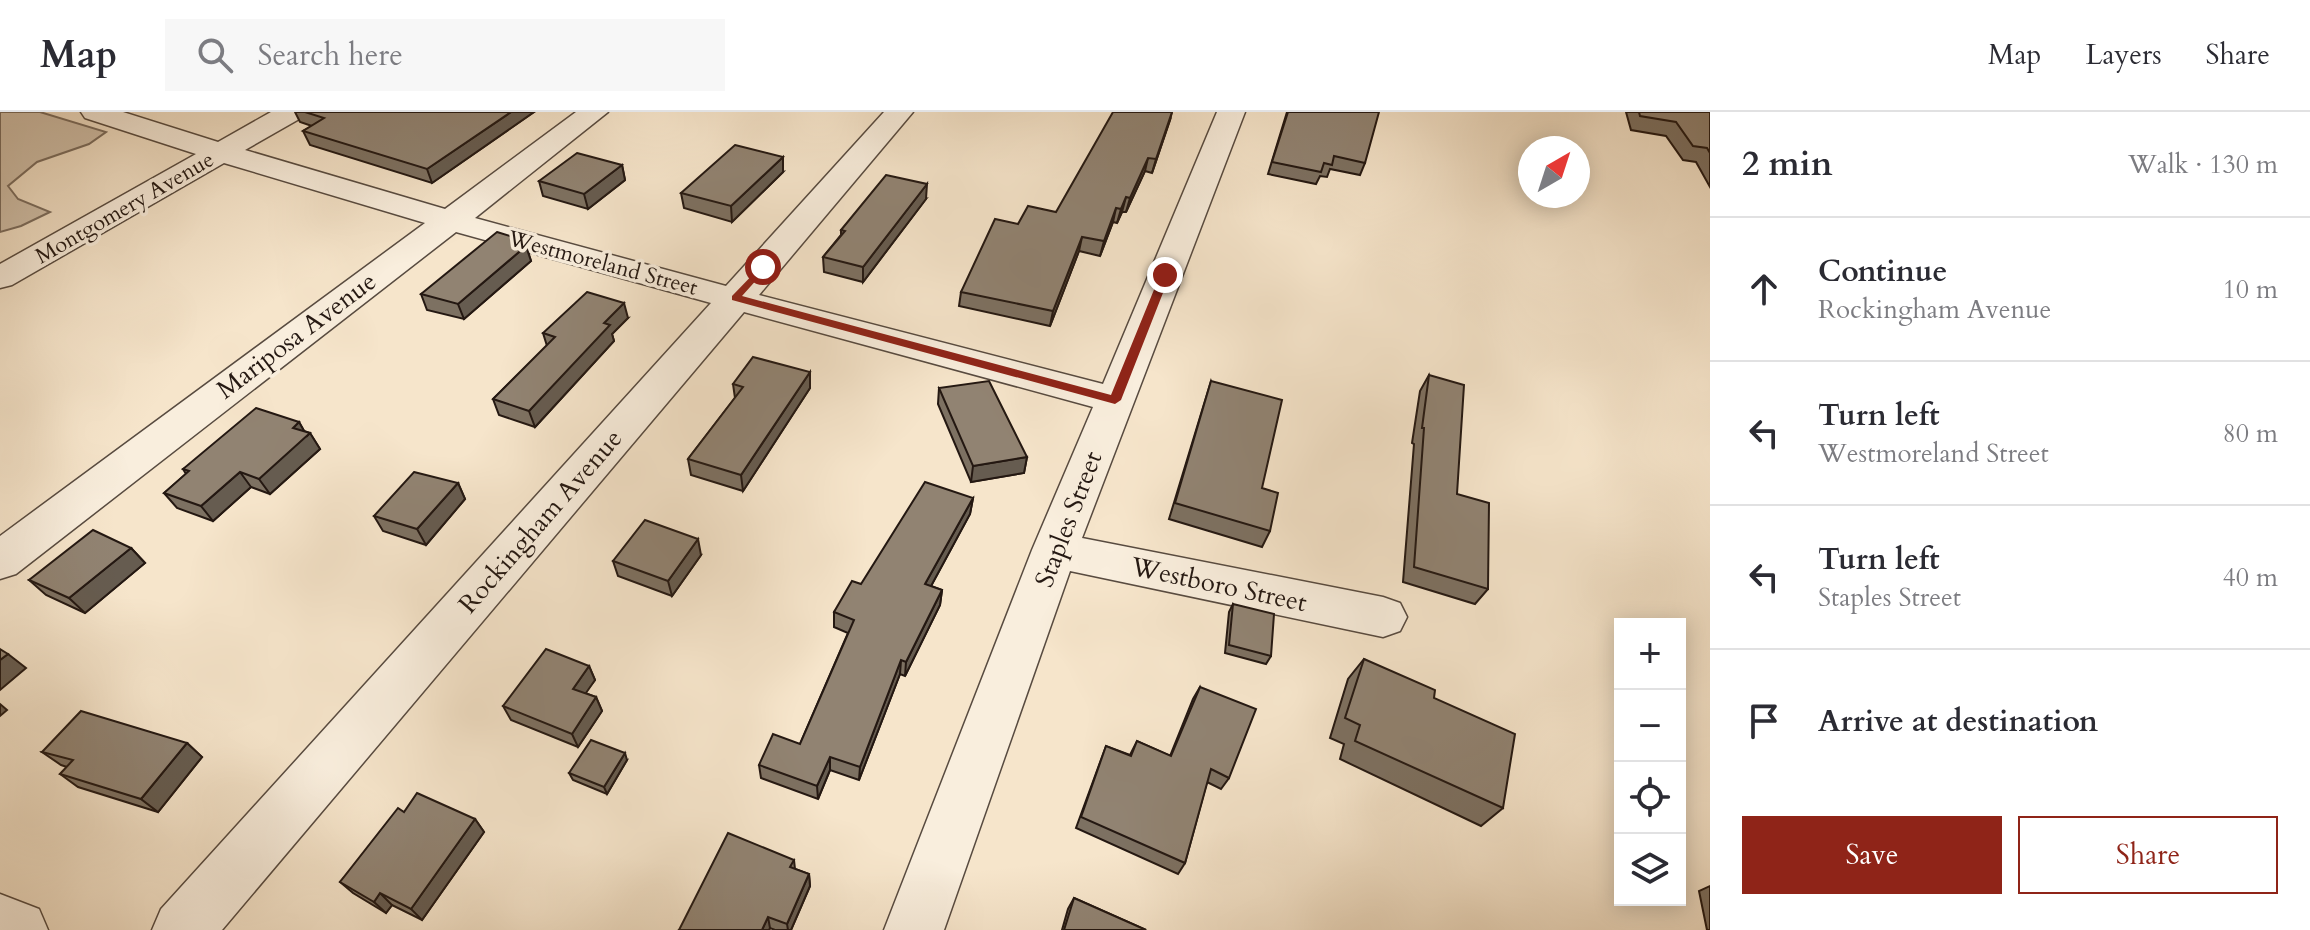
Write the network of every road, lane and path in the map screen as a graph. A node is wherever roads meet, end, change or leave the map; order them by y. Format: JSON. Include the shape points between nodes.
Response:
{"nodes":[{"id":1,"x":95,"y":112,"type":"edge"},
{"id":2,"x":291,"y":112,"type":"edge"},
{"id":3,"x":594,"y":112,"type":"edge"},
{"id":4,"x":899,"y":112,"type":"edge"},
{"id":5,"x":1231,"y":112,"type":"edge"},
{"id":6,"x":218,"y":153,"type":"junction"},
{"id":7,"x":447,"y":220,"type":"junction"},
{"id":8,"x":0,"y":278,"type":"edge"},
{"id":9,"x":735,"y":298,"type":"junction"},
{"id":10,"x":1115,"y":400,"type":"junction"},
{"id":11,"x":1055,"y":550,"type":"junction"},
{"id":12,"x":0,"y":561,"type":"edge"},
{"id":13,"x":1383,"y":617,"type":"dead end"},
{"id":14,"x":0,"y":924,"type":"edge"},
{"id":15,"x":18,"y":930,"type":"edge"},
{"id":16,"x":182,"y":930,"type":"edge"},
{"id":17,"x":914,"y":930,"type":"edge"}],
"edges":[{"from":1,"to":6,"type":"street","name":"Westmoreland Street"},
{"from":2,"to":6,"type":"street","name":"Montgomery Avenue"},
{"from":3,"to":7,"type":"street","name":"Mariposa Avenue"},
{"from":4,"to":9,"type":"street","name":"Rockingham Avenue"},
{"from":5,"to":10,"type":"street","name":"Staples Street"},
{"from":6,"to":7,"type":"street","name":"Westmoreland Street"},
{"from":6,"to":8,"type":"street","name":"Montgomery Avenue"},
{"from":7,"to":9,"type":"street","name":"Westmoreland Street"},
{"from":7,"to":12,"type":"street","name":"Mariposa Avenue"},
{"from":9,"to":10,"type":"street","name":"Westmoreland Street"},
{"from":9,"to":16,"type":"street","name":"Rockingham Avenue"},
{"from":10,"to":11,"type":"street","name":"Staples Street"},
{"from":11,"to":13,"type":"street","name":"Westboro Street"},
{"from":11,"to":17,"type":"street","name":"Staples Street"},
{"from":14,"to":15,"type":"street"}]}
